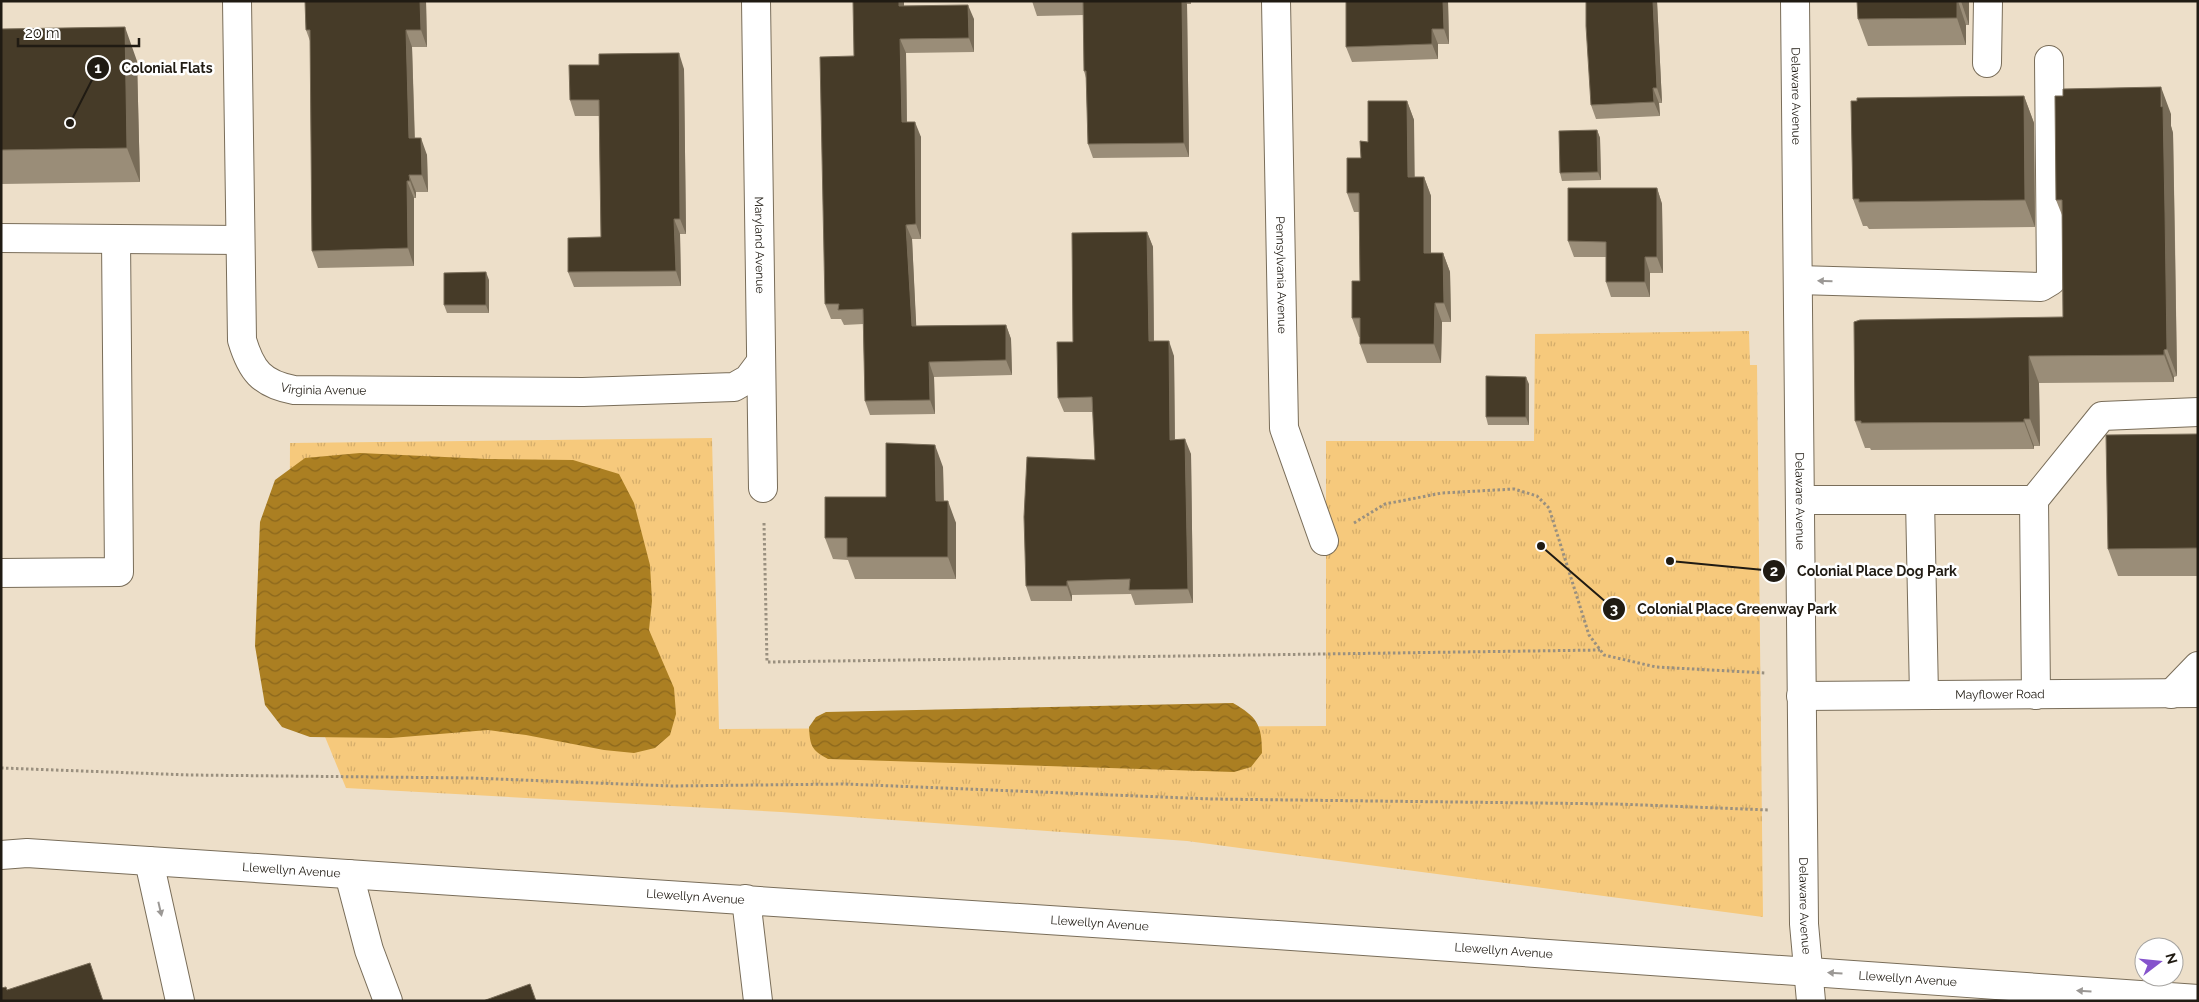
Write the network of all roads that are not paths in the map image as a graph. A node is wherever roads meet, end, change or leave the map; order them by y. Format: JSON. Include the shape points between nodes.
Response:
{"nodes":[{"id":1,"x":238,"y":1,"type":"edge"},
{"id":2,"x":756,"y":1,"type":"edge"},
{"id":3,"x":1276,"y":1,"type":"edge"},
{"id":4,"x":1795,"y":1,"type":"edge"},
{"id":5,"x":1988,"y":1,"type":"edge"},
{"id":6,"x":2049,"y":60,"type":"dead end"},
{"id":7,"x":1987,"y":63,"type":"dead end"},
{"id":8,"x":1,"y":238,"type":"edge"},
{"id":9,"x":116,"y":239,"type":"junction"},
{"id":10,"x":240,"y":240,"type":"junction"},
{"id":11,"x":1798,"y":280,"type":"junction"},
{"id":12,"x":760,"y":363,"type":"junction"},
{"id":13,"x":2198,"y":412,"type":"edge"},
{"id":14,"x":763,"y":488,"type":"road end"},
{"id":15,"x":1800,"y":500,"type":"junction"},
{"id":16,"x":1920,"y":500,"type":"junction"},
{"id":17,"x":2034,"y":500,"type":"junction"},
{"id":18,"x":1324,"y":541,"type":"road end"},
{"id":19,"x":1,"y":573,"type":"edge"},
{"id":20,"x":2198,"y":666,"type":"edge"},
{"id":21,"x":1801,"y":692,"type":"junction"},
{"id":22,"x":2171,"y":694,"type":"junction"},
{"id":23,"x":2198,"y":694,"type":"edge"},
{"id":24,"x":1924,"y":695,"type":"junction"},
{"id":25,"x":2036,"y":695,"type":"junction"},
{"id":26,"x":1,"y":855,"type":"edge"},
{"id":27,"x":149,"y":861,"type":"junction"},
{"id":28,"x":349,"y":874,"type":"junction"},
{"id":29,"x":746,"y":899,"type":"junction"},
{"id":30,"x":1807,"y":971,"type":"junction"},
{"id":31,"x":2114,"y":997,"type":"edge"},
{"id":32,"x":752,"y":998,"type":"edge"},
{"id":33,"x":2198,"y":999,"type":"edge"},
{"id":34,"x":180,"y":1001,"type":"edge"},
{"id":35,"x":388,"y":1001,"type":"edge"},
{"id":36,"x":1811,"y":1001,"type":"edge"}],
"edges":[{"from":1,"to":10,"type":"street","name":"Virginia Avenue"},
{"from":2,"to":12,"type":"street","name":"Maryland Avenue"},
{"from":3,"to":18,"type":"street","name":"Pennsylvania Avenue","via":[[1284,428]]},
{"from":4,"to":11,"type":"street","name":"Delaware Avenue"},
{"from":5,"to":7,"type":"street"},
{"from":6,"to":11,"type":"street","one_way":true,"via":[[2051,281],[2041,288]]},
{"from":8,"to":9,"type":"street"},
{"from":9,"to":10,"type":"street"},
{"from":9,"to":19,"type":"street","via":[[119,572]]},
{"from":10,"to":12,"type":"street","name":"Virginia Avenue","via":[[242,340],[249,362],[260,376],[280,388],[583,392],[734,387],[748,380]]},
{"from":11,"to":15,"type":"street","name":"Delaware Avenue"},
{"from":12,"to":14,"type":"street","name":"Maryland Avenue"},
{"from":13,"to":17,"type":"street","via":[[2102,416]]},
{"from":15,"to":16,"type":"street"},
{"from":15,"to":21,"type":"street","name":"Delaware Avenue"},
{"from":16,"to":17,"type":"street"},
{"from":16,"to":24,"type":"street"},
{"from":17,"to":25,"type":"street"},
{"from":20,"to":22,"type":"street"},
{"from":21,"to":24,"type":"street","name":"Mayflower Road"},
{"from":21,"to":30,"type":"street","name":"Delaware Avenue"},
{"from":22,"to":23,"type":"street","name":"Mayflower Road"},
{"from":22,"to":25,"type":"street","name":"Mayflower Road"},
{"from":24,"to":25,"type":"street","name":"Mayflower Road"},
{"from":26,"to":27,"type":"street","name":"Llewellyn Avenue","via":[[27,853]]},
{"from":27,"to":28,"type":"street","name":"Llewellyn Avenue"},
{"from":27,"to":34,"type":"street","one_way":true},
{"from":28,"to":29,"type":"street","name":"Llewellyn Avenue"},
{"from":28,"to":35,"type":"street","via":[[369,950]]},
{"from":29,"to":30,"type":"street","name":"Llewellyn Avenue"},
{"from":29,"to":32,"type":"street"},
{"from":31,"to":30,"type":"street","name":"Llewellyn Avenue","one_way":true},
{"from":30,"to":36,"type":"street","name":"Delaware Avenue"},
{"from":31,"to":33,"type":"street","name":"Llewellyn Avenue"}]}
